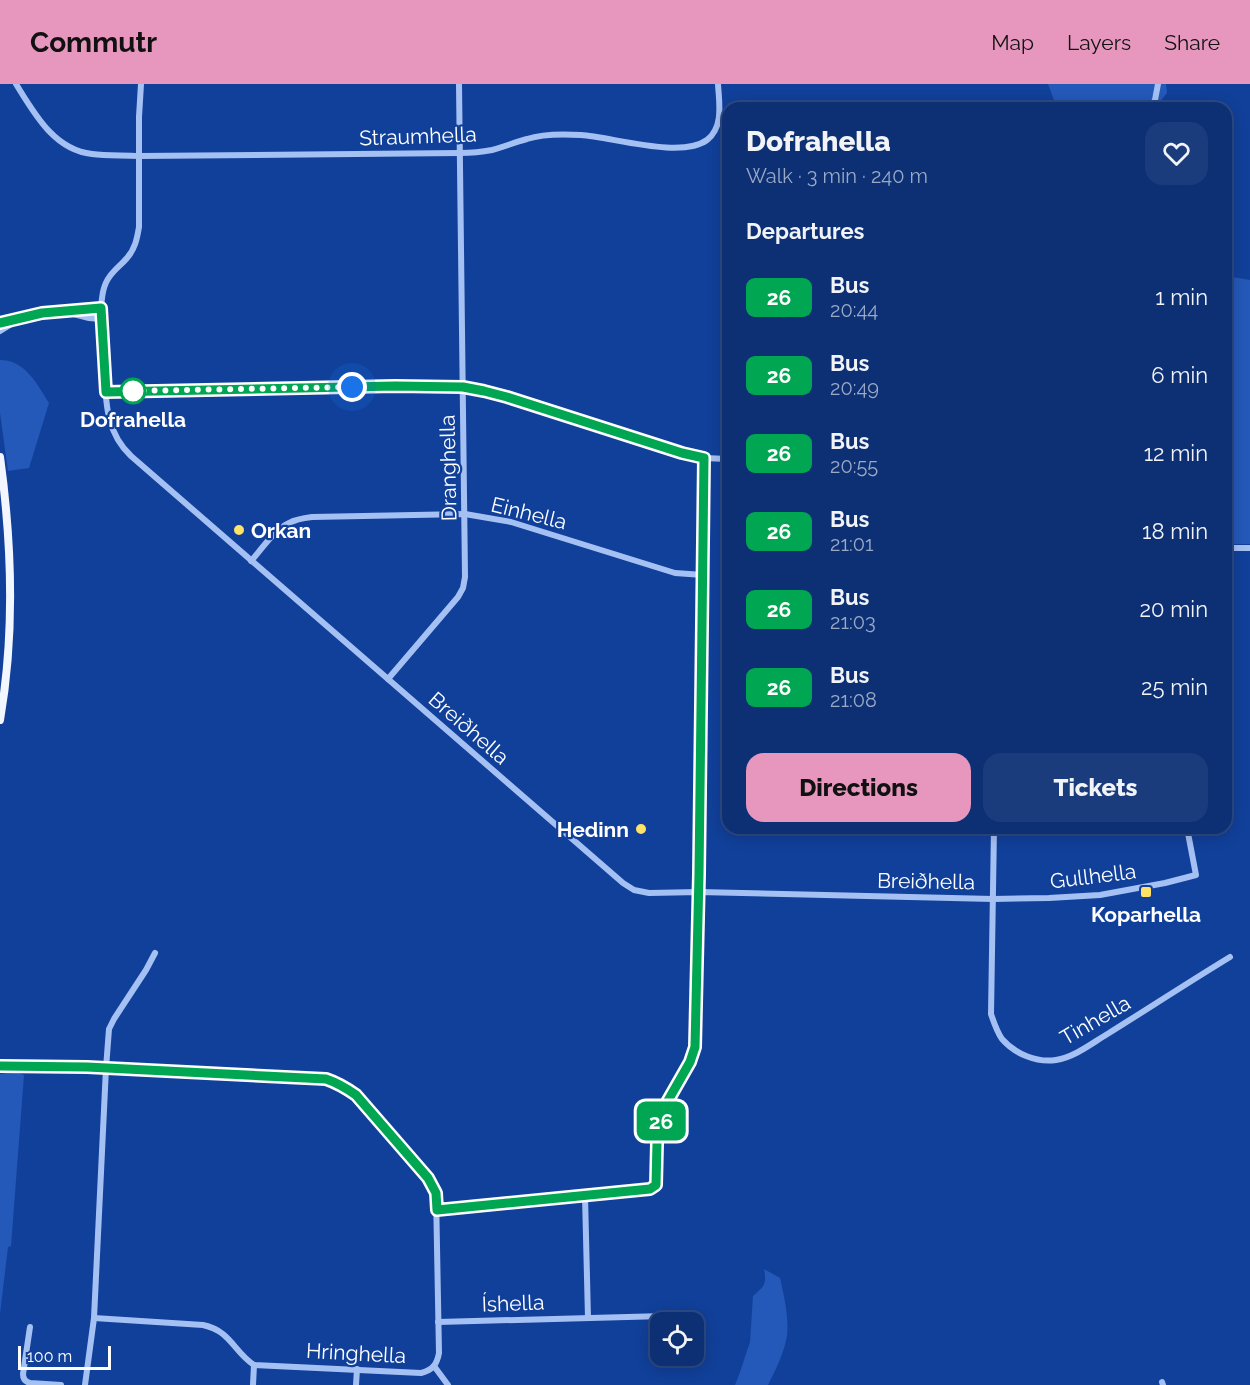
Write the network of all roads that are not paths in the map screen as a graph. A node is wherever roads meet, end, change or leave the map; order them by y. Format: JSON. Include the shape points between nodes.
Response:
{"nodes":[{"id":1,"x":16,"y":84,"type":"edge"},
{"id":2,"x":141,"y":84,"type":"edge"},
{"id":3,"x":459,"y":84,"type":"edge"},
{"id":4,"x":718,"y":84,"type":"edge"},
{"id":5,"x":1158,"y":84,"type":"edge"},
{"id":6,"x":1154,"y":102,"type":"edge"},
{"id":7,"x":460,"y":153,"type":"junction"},
{"id":8,"x":139,"y":156,"type":"junction"},
{"id":9,"x":101,"y":308,"type":"junction"},
{"id":10,"x":64,"y":311,"type":"junction"},
{"id":11,"x":101,"y":319,"type":"junction"},
{"id":12,"x":19,"y":320,"type":"junction"},
{"id":13,"x":0,"y":323,"type":"edge"},
{"id":14,"x":0,"y":331,"type":"edge"},
{"id":15,"x":463,"y":387,"type":"junction"},
{"id":16,"x":106,"y":392,"type":"junction"},
{"id":17,"x":0,"y":457,"type":"edge"},
{"id":18,"x":704,"y":458,"type":"junction"},
{"id":19,"x":722,"y":459,"type":"edge"},
{"id":20,"x":465,"y":514,"type":"junction"},
{"id":21,"x":1232,"y":548,"type":"edge"},
{"id":22,"x":1250,"y":548,"type":"edge"},
{"id":23,"x":251,"y":561,"type":"junction"},
{"id":24,"x":703,"y":575,"type":"junction"},
{"id":25,"x":388,"y":680,"type":"junction"},
{"id":26,"x":0,"y":720,"type":"edge"},
{"id":27,"x":994,"y":834,"type":"edge"},
{"id":28,"x":1188,"y":834,"type":"edge"},
{"id":29,"x":699,"y":892,"type":"junction"},
{"id":30,"x":993,"y":899,"type":"junction"},
{"id":31,"x":155,"y":953,"type":"dead end"},
{"id":32,"x":1230,"y":957,"type":"dead end"},
{"id":33,"x":0,"y":1066,"type":"edge"},
{"id":34,"x":106,"y":1068,"type":"junction"},
{"id":35,"x":585,"y":1196,"type":"junction"},
{"id":36,"x":437,"y":1210,"type":"junction"},
{"id":37,"x":650,"y":1316,"type":"edge"},
{"id":38,"x":93,"y":1318,"type":"junction"},
{"id":39,"x":588,"y":1318,"type":"junction"},
{"id":40,"x":438,"y":1322,"type":"junction"},
{"id":41,"x":30,"y":1327,"type":"dead end"},
{"id":42,"x":254,"y":1365,"type":"junction"},
{"id":43,"x":434,"y":1366,"type":"junction"},
{"id":44,"x":357,"y":1369,"type":"junction"},
{"id":45,"x":61,"y":1385,"type":"edge"},
{"id":46,"x":85,"y":1385,"type":"edge"},
{"id":47,"x":253,"y":1385,"type":"edge"},
{"id":48,"x":356,"y":1385,"type":"edge"},
{"id":49,"x":448,"y":1385,"type":"edge"}],
"edges":[{"from":1,"to":8,"type":"street","name":"Straumhella","via":[[42,124],[65,144],[90,154]]},
{"from":2,"to":8,"type":"street"},
{"from":3,"to":7,"type":"street","name":"Dranghella"},
{"from":4,"to":7,"type":"street","name":"Straumhella","via":[[718,122],[710,138],[699,144],[654,146],[563,135]]},
{"from":5,"to":6,"type":"street"},
{"from":7,"to":8,"type":"street","name":"Straumhella"},
{"from":7,"to":15,"type":"street","name":"Dranghella"},
{"from":8,"to":9,"type":"street","via":[[138,237],[131,253],[105,284]]},
{"from":9,"to":10,"type":"street"},
{"from":9,"to":11,"type":"street","name":"Breiðhella"},
{"from":10,"to":11,"type":"street"},
{"from":10,"to":12,"type":"street"},
{"from":11,"to":16,"type":"street","name":"Breiðhella"},
{"from":12,"to":13,"type":"street"},
{"from":12,"to":14,"type":"street"},
{"from":15,"to":16,"type":"street"},
{"from":15,"to":18,"type":"street"},
{"from":15,"to":20,"type":"street","name":"Dranghella"},
{"from":16,"to":23,"type":"street","name":"Breiðhella","via":[[108,417],[126,452]]},
{"from":17,"to":26,"type":"main road","via":[[10,583],[6,683]]},
{"from":18,"to":19,"type":"street"},
{"from":18,"to":24,"type":"street"},
{"from":20,"to":23,"type":"street","name":"Einhella","via":[[298,519],[281,528]]},
{"from":20,"to":24,"type":"street","name":"Einhella","via":[[512,522],[675,573]]},
{"from":20,"to":25,"type":"street","name":"Dranghella","via":[[465,577],[459,597]]},
{"from":21,"to":22,"type":"street"},
{"from":23,"to":25,"type":"street","name":"Breiðhella"},
{"from":24,"to":29,"type":"street"},
{"from":25,"to":29,"type":"street","name":"Breiðhella","via":[[622,883],[649,893]]},
{"from":27,"to":30,"type":"street","name":"Tinhella"},
{"from":28,"to":30,"type":"street","name":"Gullhella","via":[[1196,875],[1100,895]]},
{"from":29,"to":30,"type":"street","name":"Breiðhella"},
{"from":29,"to":35,"type":"street","via":[[695,1047],[666,1104],[657,1143],[656,1185],[650,1189]]},
{"from":30,"to":32,"type":"street","name":"Tinhella","via":[[991,1014],[1001,1038],[1028,1057],[1045,1061],[1075,1054]]},
{"from":31,"to":34,"type":"street","via":[[109,1029]]},
{"from":33,"to":34,"type":"street","name":"Hringhella"},
{"from":34,"to":36,"type":"street","name":"Hringhella","via":[[336,1082],[356,1095],[428,1178],[436,1193]]},
{"from":34,"to":38,"type":"street"},
{"from":35,"to":36,"type":"street"},
{"from":35,"to":39,"type":"street"},
{"from":36,"to":40,"type":"street","name":"Hringhella"},
{"from":37,"to":39,"type":"street","name":"Íshella"},
{"from":38,"to":42,"type":"street","via":[[212,1327]]},
{"from":38,"to":46,"type":"street"},
{"from":39,"to":40,"type":"street","name":"Íshella"},
{"from":40,"to":43,"type":"street","name":"Hringhella","via":[[439,1353]]},
{"from":41,"to":45,"type":"street","via":[[24,1380]]},
{"from":42,"to":44,"type":"street","name":"Hringhella"},
{"from":42,"to":47,"type":"street"},
{"from":43,"to":44,"type":"street","name":"Hringhella","via":[[421,1373]]},
{"from":43,"to":49,"type":"street"},
{"from":44,"to":48,"type":"street"}]}
